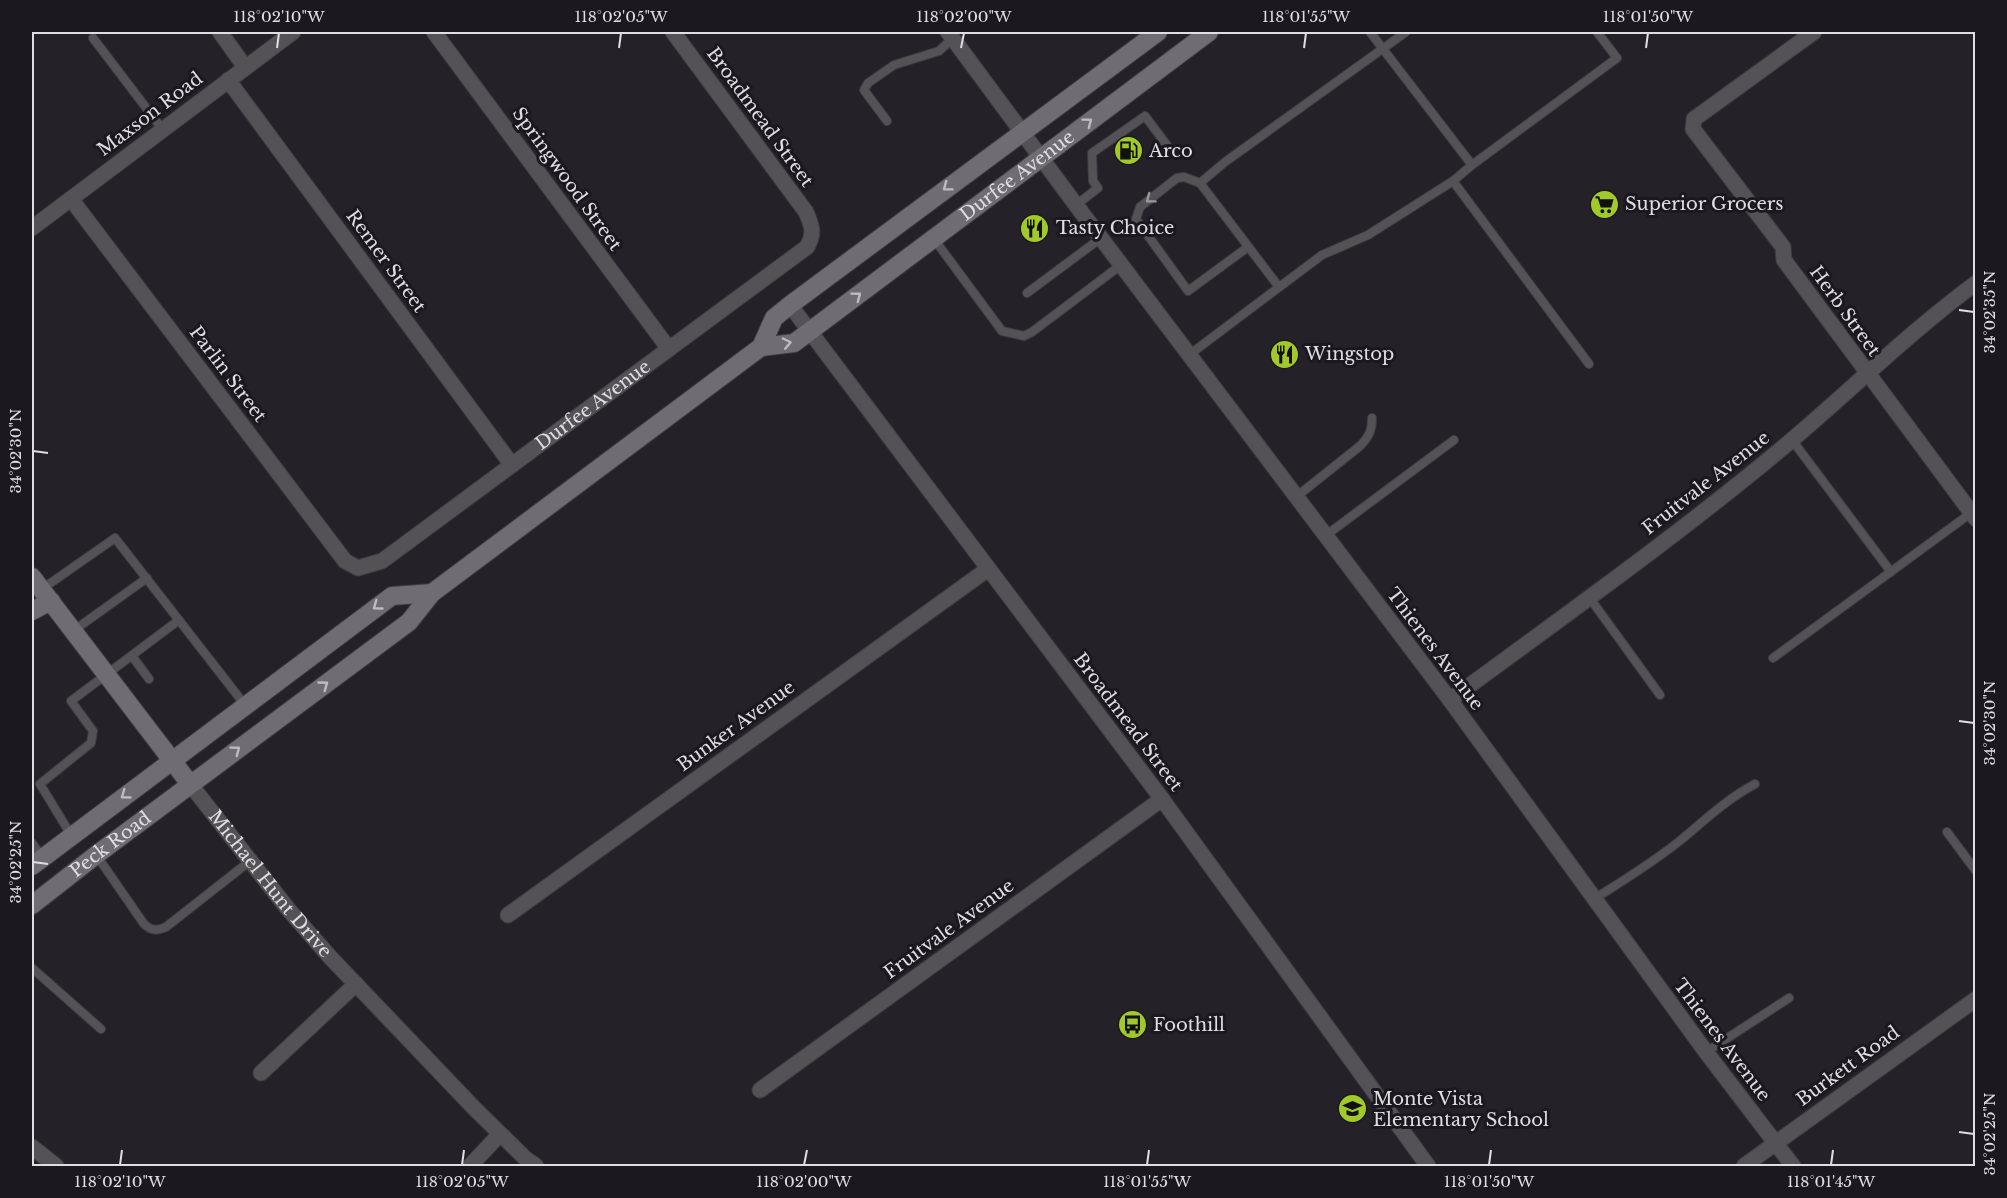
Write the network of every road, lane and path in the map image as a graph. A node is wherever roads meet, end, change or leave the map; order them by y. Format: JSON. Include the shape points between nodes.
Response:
{"nodes":[{"id":1,"x":220,"y":32,"type":"edge"},
{"id":2,"x":293,"y":32,"type":"edge"},
{"id":3,"x":434,"y":32,"type":"edge"},
{"id":4,"x":673,"y":32,"type":"edge"},
{"id":5,"x":1156,"y":32,"type":"edge"},
{"id":6,"x":1209,"y":32,"type":"edge"},
{"id":7,"x":1370,"y":32,"type":"edge"},
{"id":8,"x":1406,"y":32,"type":"edge"},
{"id":9,"x":1597,"y":32,"type":"edge"},
{"id":10,"x":1814,"y":32,"type":"edge"},
{"id":11,"x":950,"y":34,"type":"edge"},
{"id":12,"x":93,"y":38,"type":"dead end"},
{"id":13,"x":1383,"y":49,"type":"junction"},
{"id":14,"x":245,"y":67,"type":"junction"},
{"id":15,"x":228,"y":80,"type":"junction"},
{"id":16,"x":887,"y":121,"type":"dead end"},
{"id":17,"x":163,"y":130,"type":"junction"},
{"id":18,"x":1023,"y":131,"type":"junction"},
{"id":19,"x":1172,"y":152,"type":"dead end"},
{"id":20,"x":1041,"y":157,"type":"junction"},
{"id":21,"x":1472,"y":165,"type":"junction"},
{"id":22,"x":1453,"y":181,"type":"junction"},
{"id":23,"x":1200,"y":183,"type":"junction"},
{"id":24,"x":71,"y":199,"type":"junction"},
{"id":25,"x":1076,"y":205,"type":"junction"},
{"id":26,"x":32,"y":228,"type":"edge"},
{"id":27,"x":813,"y":228,"type":"joint"},
{"id":28,"x":933,"y":238,"type":"junction"},
{"id":29,"x":1101,"y":238,"type":"junction"},
{"id":30,"x":1248,"y":247,"type":"junction"},
{"id":31,"x":1121,"y":265,"type":"junction"},
{"id":32,"x":1976,"y":283,"type":"edge"},
{"id":33,"x":1278,"y":287,"type":"junction"},
{"id":34,"x":1027,"y":293,"type":"dead end"},
{"id":35,"x":790,"y":305,"type":"junction"},
{"id":36,"x":810,"y":332,"type":"junction"},
{"id":37,"x":761,"y":347,"type":"junction"},
{"id":38,"x":669,"y":349,"type":"junction"},
{"id":39,"x":1189,"y":355,"type":"junction"},
{"id":40,"x":1589,"y":364,"type":"dead end"},
{"id":41,"x":1866,"y":374,"type":"junction"},
{"id":42,"x":1372,"y":418,"type":"dead end"},
{"id":43,"x":1454,"y":440,"type":"dead end"},
{"id":44,"x":1792,"y":440,"type":"junction"},
{"id":45,"x":512,"y":465,"type":"junction"},
{"id":46,"x":1296,"y":497,"type":"junction"},
{"id":47,"x":1973,"y":516,"type":"edge"},
{"id":48,"x":1325,"y":536,"type":"junction"},
{"id":49,"x":358,"y":568,"type":"joint"},
{"id":50,"x":988,"y":569,"type":"junction"},
{"id":51,"x":1891,"y":572,"type":"junction"},
{"id":52,"x":147,"y":578,"type":"junction"},
{"id":53,"x":41,"y":589,"type":"edge"},
{"id":54,"x":432,"y":593,"type":"junction"},
{"id":55,"x":1589,"y":597,"type":"junction"},
{"id":56,"x":32,"y":611,"type":"edge"},
{"id":57,"x":179,"y":620,"type":"junction"},
{"id":58,"x":73,"y":631,"type":"junction"},
{"id":59,"x":132,"y":656,"type":"junction"},
{"id":60,"x":1773,"y":658,"type":"dead end"},
{"id":61,"x":107,"y":675,"type":"junction"},
{"id":62,"x":149,"y":679,"type":"dead end"},
{"id":63,"x":1660,"y":695,"type":"dead end"},
{"id":64,"x":1450,"y":700,"type":"junction"},
{"id":65,"x":245,"y":705,"type":"junction"},
{"id":66,"x":173,"y":761,"type":"junction"},
{"id":67,"x":190,"y":784,"type":"junction"},
{"id":68,"x":1755,"y":784,"type":"dead end"},
{"id":69,"x":1162,"y":799,"type":"junction"},
{"id":70,"x":1947,"y":832,"type":"dead end"},
{"id":71,"x":71,"y":835,"type":"junction"},
{"id":72,"x":35,"y":855,"type":"edge"},
{"id":73,"x":96,"y":855,"type":"junction"},
{"id":74,"x":250,"y":861,"type":"junction"},
{"id":75,"x":1976,"y":871,"type":"edge"},
{"id":76,"x":1594,"y":898,"type":"junction"},
{"id":77,"x":32,"y":905,"type":"edge"},
{"id":78,"x":508,"y":915,"type":"dead end"},
{"id":79,"x":32,"y":968,"type":"edge"},
{"id":80,"x":356,"y":984,"type":"junction"},
{"id":81,"x":1789,"y":998,"type":"dead end"},
{"id":82,"x":1976,"y":999,"type":"edge"},
{"id":83,"x":101,"y":1029,"type":"dead end"},
{"id":84,"x":1706,"y":1052,"type":"junction"},
{"id":85,"x":261,"y":1074,"type":"dead end"},
{"id":86,"x":760,"y":1090,"type":"dead end"},
{"id":87,"x":500,"y":1134,"type":"junction"},
{"id":88,"x":1775,"y":1143,"type":"junction"},
{"id":89,"x":32,"y":1147,"type":"edge"},
{"id":90,"x":56,"y":1167,"type":"edge"},
{"id":91,"x":470,"y":1167,"type":"edge"},
{"id":92,"x":536,"y":1167,"type":"edge"},
{"id":93,"x":1428,"y":1167,"type":"edge"},
{"id":94,"x":1744,"y":1167,"type":"edge"},
{"id":95,"x":1793,"y":1167,"type":"edge"}],
"edges":[{"from":1,"to":14,"type":"street"},
{"from":2,"to":14,"type":"street","name":"Maxson Road"},
{"from":3,"to":38,"type":"street","name":"Springwood Street"},
{"from":4,"to":27,"type":"street","name":"Broadmead Street","via":[[806,212]]},
{"from":5,"to":18,"type":"main road","name":"Durfee Avenue"},
{"from":20,"to":6,"type":"main road","name":"Durfee Avenue","one_way":true},
{"from":7,"to":13,"type":"lane"},
{"from":8,"to":13,"type":"lane"},
{"from":9,"to":21,"type":"lane","via":[[1617,58]]},
{"from":10,"to":41,"type":"street","name":"Herb Street","via":[[1692,123],[1783,247],[1784,260]]},
{"from":11,"to":16,"type":"lane","via":[[939,51],[894,64],[868,83],[864,90]]},
{"from":11,"to":18,"type":"street"},
{"from":12,"to":17,"type":"lane"},
{"from":13,"to":21,"type":"lane"},
{"from":13,"to":23,"type":"lane"},
{"from":14,"to":15,"type":"street","name":"Maxson Road"},
{"from":15,"to":17,"type":"street","name":"Maxson Road"},
{"from":15,"to":45,"type":"street","name":"Remer Street"},
{"from":17,"to":24,"type":"street","name":"Maxson Road"},
{"from":18,"to":20,"type":"street","name":"Thienes Avenue"},
{"from":18,"to":35,"type":"main road","name":"Durfee Avenue","one_way":true},
{"from":19,"to":25,"type":"lane","via":[[1145,116],[1092,153],[1093,181],[1098,188]]},
{"from":20,"to":25,"type":"street","name":"Thienes Avenue"},
{"from":20,"to":28,"type":"main road","name":"Durfee Avenue"},
{"from":21,"to":22,"type":"lane"},
{"from":22,"to":33,"type":"lane","via":[[1368,235],[1322,255]]},
{"from":22,"to":40,"type":"lane"},
{"from":23,"to":30,"type":"lane"},
{"from":23,"to":30,"type":"lane","one_way":true,"via":[[1177,178],[1140,207],[1136,219],[1188,291]]},
{"from":24,"to":26,"type":"street","name":"Maxson Road"},
{"from":24,"to":49,"type":"street","name":"Parlin Street","via":[[345,561]]},
{"from":25,"to":29,"type":"street","name":"Thienes Avenue"},
{"from":27,"to":38,"type":"street","name":"Durfee Avenue","via":[[807,247]]},
{"from":28,"to":31,"type":"lane","via":[[1002,331],[1024,336]]},
{"from":36,"to":28,"type":"main road","name":"Durfee Avenue","one_way":true},
{"from":29,"to":31,"type":"street","name":"Thienes Avenue"},
{"from":29,"to":34,"type":"lane"},
{"from":30,"to":33,"type":"lane"},
{"from":31,"to":39,"type":"street","name":"Thienes Avenue"},
{"from":32,"to":41,"type":"street","name":"Fruitvale Avenue"},
{"from":33,"to":39,"type":"lane"},
{"from":35,"to":36,"type":"street","name":"Broadmead Street"},
{"from":35,"to":37,"type":"main road","name":"Durfee Avenue","via":[[774,318]]},
{"from":37,"to":36,"type":"main road","name":"Durfee Avenue","one_way":true,"via":[[794,344]]},
{"from":36,"to":50,"type":"street","name":"Broadmead Street"},
{"from":37,"to":54,"type":"main road","name":"Durfee Avenue"},
{"from":38,"to":45,"type":"street","name":"Durfee Avenue"},
{"from":39,"to":46,"type":"street","name":"Thienes Avenue"},
{"from":41,"to":44,"type":"street","name":"Fruitvale Avenue"},
{"from":41,"to":47,"type":"street","name":"Herb Street"},
{"from":42,"to":46,"type":"lane","via":[[1372,429],[1360,446]]},
{"from":43,"to":48,"type":"lane"},
{"from":44,"to":51,"type":"lane"},
{"from":44,"to":55,"type":"street","name":"Fruitvale Avenue"},
{"from":45,"to":49,"type":"street","name":"Durfee Avenue","via":[[382,561]]},
{"from":46,"to":48,"type":"street","name":"Thienes Avenue"},
{"from":47,"to":51,"type":"lane"},
{"from":48,"to":64,"type":"street","name":"Thienes Avenue"},
{"from":50,"to":69,"type":"street","name":"Broadmead Street"},
{"from":50,"to":78,"type":"street","name":"Bunker Avenue"},
{"from":51,"to":60,"type":"lane"},
{"from":52,"to":53,"type":"lane","via":[[115,538]]},
{"from":52,"to":57,"type":"lane"},
{"from":52,"to":58,"type":"lane"},
{"from":53,"to":56,"type":"main road"},
{"from":53,"to":58,"type":"main road","name":"Michael Hunt Drive"},
{"from":54,"to":65,"type":"main road","one_way":true,"via":[[392,596]]},
{"from":67,"to":54,"type":"main road","name":"Durfee Avenue","one_way":true,"via":[[409,622]]},
{"from":55,"to":63,"type":"lane"},
{"from":55,"to":64,"type":"street","name":"Fruitvale Avenue"},
{"from":57,"to":59,"type":"lane"},
{"from":57,"to":65,"type":"lane"},
{"from":58,"to":61,"type":"main road","name":"Michael Hunt Drive"},
{"from":59,"to":61,"type":"lane"},
{"from":59,"to":62,"type":"lane"},
{"from":61,"to":66,"type":"main road","name":"Michael Hunt Drive"},
{"from":61,"to":71,"type":"lane","via":[[71,700],[93,731],[91,743],[40,784]]},
{"from":64,"to":76,"type":"street","name":"Thienes Avenue"},
{"from":65,"to":66,"type":"main road"},
{"from":66,"to":67,"type":"main road","name":"Michael Hunt Drive"},
{"from":66,"to":71,"type":"main road","name":"Peck Road","one_way":true},
{"from":67,"to":73,"type":"main road","name":"Peck Road"},
{"from":67,"to":74,"type":"street","name":"Michael Hunt Drive"},
{"from":68,"to":76,"type":"lane","via":[[1736,794],[1634,875]]},
{"from":69,"to":86,"type":"street","name":"Fruitvale Avenue"},
{"from":69,"to":93,"type":"street","name":"Broadmead Street"},
{"from":70,"to":75,"type":"lane"},
{"from":71,"to":72,"type":"main road","name":"Peck Road"},
{"from":73,"to":74,"type":"lane","via":[[144,924],[158,930]]},
{"from":73,"to":77,"type":"main road","name":"Peck Road"},
{"from":74,"to":80,"type":"street","name":"Michael Hunt Drive"},
{"from":76,"to":84,"type":"street","name":"Thienes Avenue"},
{"from":79,"to":83,"type":"lane"},
{"from":80,"to":85,"type":"street"},
{"from":80,"to":87,"type":"street","name":"Michael Hunt Drive"},
{"from":81,"to":84,"type":"lane"},
{"from":82,"to":88,"type":"street","name":"Burkett Road"},
{"from":84,"to":88,"type":"street","name":"Thienes Avenue"},
{"from":87,"to":91,"type":"street"},
{"from":87,"to":92,"type":"street","name":"Michael Hunt Drive"},
{"from":88,"to":94,"type":"street","name":"Burkett Road"},
{"from":88,"to":95,"type":"street","name":"Thienes Avenue"},
{"from":89,"to":90,"type":"street"}]}
